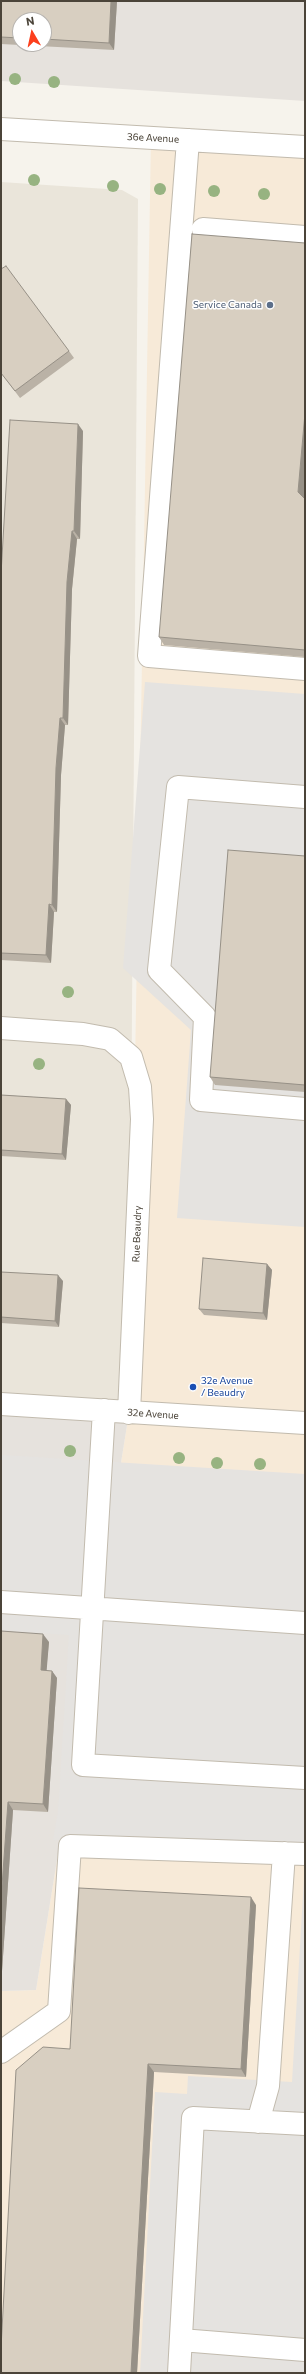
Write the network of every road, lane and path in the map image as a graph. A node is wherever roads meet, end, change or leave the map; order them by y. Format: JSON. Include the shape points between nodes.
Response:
{"nodes":[{"id":1,"x":1,"y":129,"type":"edge"},
{"id":2,"x":188,"y":140,"type":"junction"},
{"id":3,"x":305,"y":146,"type":"edge"},
{"id":4,"x":203,"y":229,"type":"dead end"},
{"id":5,"x":305,"y":238,"type":"edge"},
{"id":6,"x":305,"y":669,"type":"edge"},
{"id":7,"x":305,"y":797,"type":"edge"},
{"id":8,"x":1,"y":1028,"type":"edge"},
{"id":9,"x":305,"y":1109,"type":"edge"},
{"id":10,"x":1,"y":1404,"type":"edge"},
{"id":11,"x":104,"y":1410,"type":"junction"},
{"id":12,"x":129,"y":1413,"type":"junction"},
{"id":13,"x":305,"y":1423,"type":"edge"},
{"id":14,"x":1,"y":1602,"type":"edge"},
{"id":15,"x":92,"y":1608,"type":"junction"},
{"id":16,"x":305,"y":1623,"type":"edge"},
{"id":17,"x":305,"y":1778,"type":"edge"},
{"id":18,"x":294,"y":1853,"type":"edge"},
{"id":19,"x":1,"y":2052,"type":"edge"},
{"id":20,"x":258,"y":2122,"type":"junction"},
{"id":21,"x":305,"y":2124,"type":"edge"},
{"id":22,"x":181,"y":2340,"type":"junction"},
{"id":23,"x":305,"y":2350,"type":"edge"},
{"id":24,"x":179,"y":2373,"type":"edge"}],
"edges":[{"from":1,"to":2,"type":"street","name":"36e Avenue"},
{"from":2,"to":3,"type":"street","name":"36e Avenue"},
{"from":2,"to":6,"type":"street","via":[[149,656]]},
{"from":4,"to":5,"type":"street"},
{"from":7,"to":9,"type":"street","via":[[178,788],[159,970],[205,1016],[200,1100]]},
{"from":8,"to":12,"type":"street","name":"Rue Beaudry","via":[[83,1034],[110,1039],[131,1057],[140,1087],[142,1119]]},
{"from":10,"to":11,"type":"street","name":"32e Avenue"},
{"from":11,"to":12,"type":"street","name":"32e Avenue"},
{"from":11,"to":15,"type":"street"},
{"from":12,"to":13,"type":"street","name":"32e Avenue"},
{"from":14,"to":15,"type":"street"},
{"from":15,"to":16,"type":"street"},
{"from":15,"to":17,"type":"street","via":[[83,1765]]},
{"from":18,"to":19,"type":"street","via":[[70,1846],[60,2011]]},
{"from":18,"to":20,"type":"street","via":[[268,2086]]},
{"from":20,"to":21,"type":"street"},
{"from":20,"to":22,"type":"street","via":[[193,2118]]},
{"from":22,"to":23,"type":"street"},
{"from":22,"to":24,"type":"street"}]}
